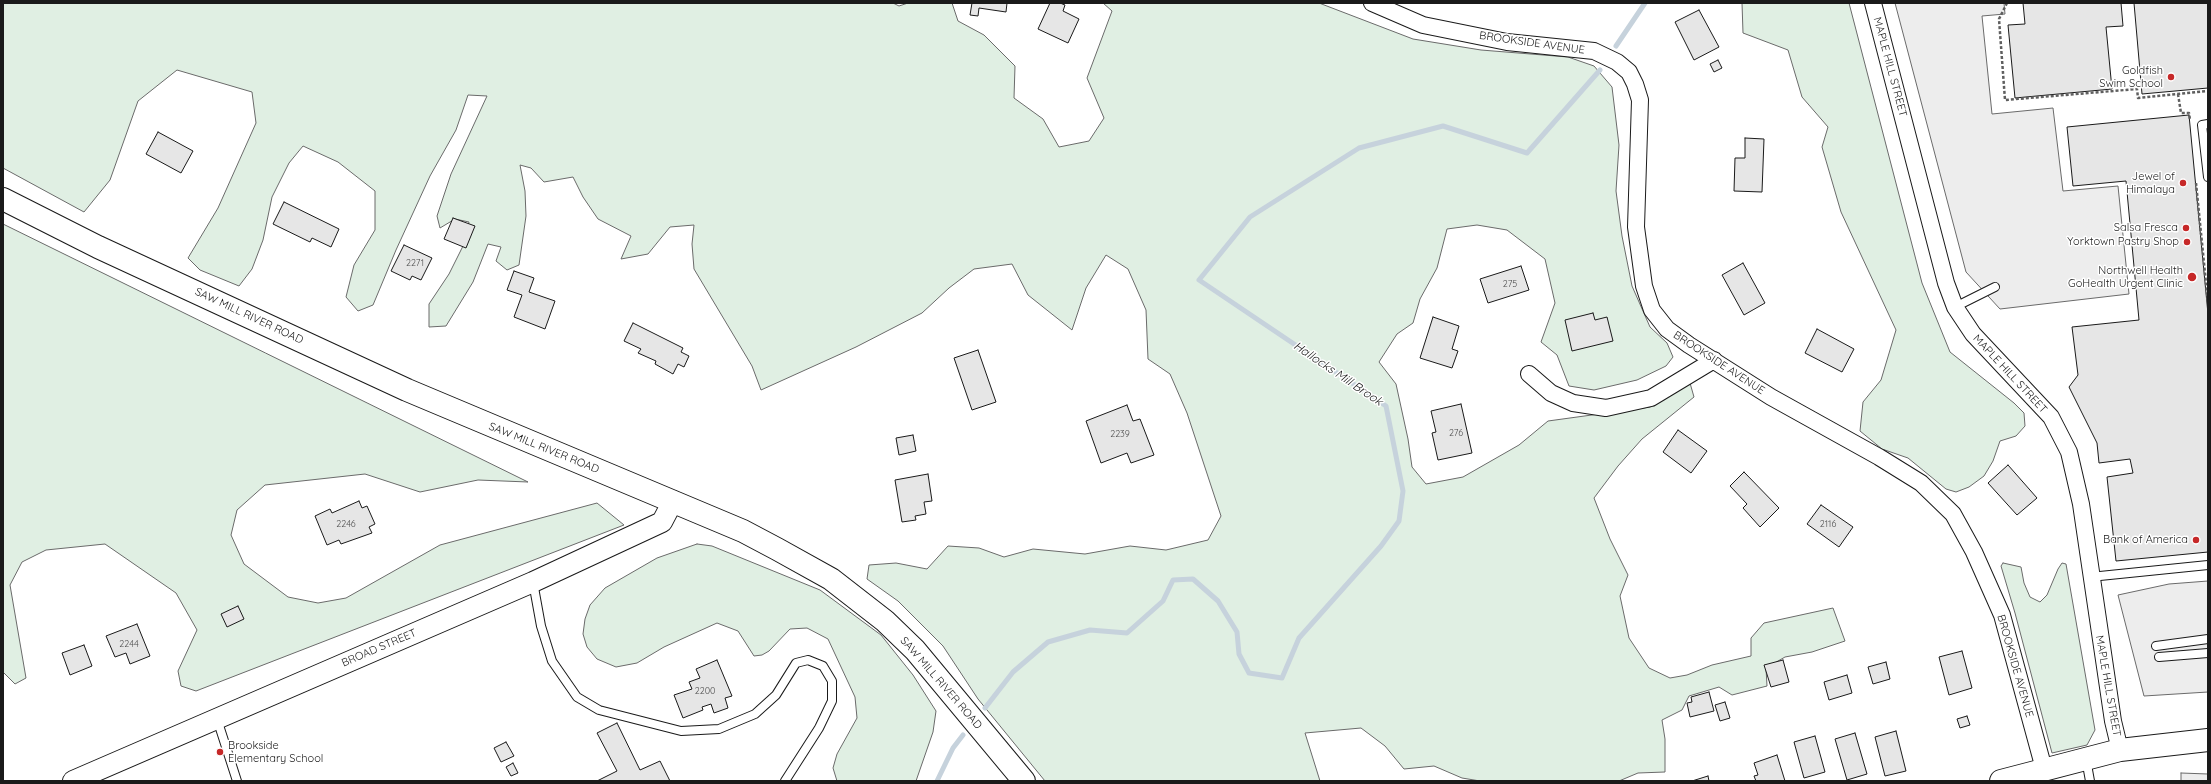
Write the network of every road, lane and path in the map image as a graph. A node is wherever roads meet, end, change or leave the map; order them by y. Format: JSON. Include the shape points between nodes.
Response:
{"nodes":[{"id":1,"x":1372,"y":3,"type":"edge"},
{"id":2,"x":1873,"y":3,"type":"edge"},
{"id":3,"x":2007,"y":3,"type":"edge"},
{"id":4,"x":2208,"y":91,"type":"edge"},
{"id":5,"x":2178,"y":94,"type":"junction"},
{"id":6,"x":2208,"y":124,"type":"edge"},
{"id":7,"x":2191,"y":128,"type":"dead end"},
{"id":8,"x":2208,"y":177,"type":"edge"},
{"id":9,"x":2196,"y":182,"type":"dead end"},
{"id":10,"x":3,"y":199,"type":"edge"},
{"id":11,"x":1995,"y":287,"type":"dead end"},
{"id":12,"x":2208,"y":303,"type":"edge"},
{"id":13,"x":1955,"y":307,"type":"junction"},
{"id":14,"x":1714,"y":360,"type":"junction"},
{"id":15,"x":1529,"y":374,"type":"dead end"},
{"id":16,"x":673,"y":501,"type":"junction"},
{"id":17,"x":2208,"y":565,"type":"edge"},
{"id":18,"x":2090,"y":577,"type":"junction"},
{"id":19,"x":533,"y":582,"type":"junction"},
{"id":20,"x":2208,"y":639,"type":"edge"},
{"id":21,"x":2156,"y":646,"type":"dead end"},
{"id":22,"x":2208,"y":652,"type":"edge"},
{"id":23,"x":2159,"y":657,"type":"dead end"},
{"id":24,"x":217,"y":719,"type":"junction"},
{"id":25,"x":2208,"y":740,"type":"edge"},
{"id":26,"x":2120,"y":750,"type":"junction"},
{"id":27,"x":2085,"y":758,"type":"junction"},
{"id":28,"x":2044,"y":769,"type":"junction"},
{"id":29,"x":73,"y":781,"type":"edge"},
{"id":30,"x":237,"y":781,"type":"edge"},
{"id":31,"x":785,"y":781,"type":"edge"},
{"id":32,"x":1024,"y":781,"type":"edge"},
{"id":33,"x":2001,"y":781,"type":"edge"},
{"id":34,"x":2090,"y":781,"type":"edge"}],
"edges":[{"from":1,"to":14,"type":"street","name":"BROOKSIDE AVENUE","via":[[1423,25],[1507,42],[1594,51],[1617,62],[1629,72],[1640,100],[1636,227],[1644,286],[1652,310],[1667,329]]},
{"from":2,"to":13,"type":"street","name":"MAPLE HILL STREET","via":[[1946,283]]},
{"from":3,"to":5,"type":"path","via":[[1999,19],[2005,100],[2137,89],[2138,98]]},
{"from":4,"to":5,"type":"path"},
{"from":5,"to":7,"type":"path","via":[[2181,113],[2189,113]]},
{"from":6,"to":8,"type":"lane","via":[[2202,125]]},
{"from":9,"to":12,"type":"path"},
{"from":10,"to":16,"type":"highway","name":"SAW MILL RIVER ROAD","via":[[98,247],[407,390]]},
{"from":11,"to":13,"type":"lane"},
{"from":13,"to":18,"type":"street","name":"MAPLE HILL STREET","via":[[1973,334],[2051,417],[2069,452],[2080,504]]},
{"from":14,"to":15,"type":"street","via":[[1651,398],[1606,408],[1573,403],[1551,393]]},
{"from":14,"to":28,"type":"street","name":"BROOKSIDE AVENUE","via":[[1771,397],[1921,483],[1952,514],[1974,552],[2002,615]]},
{"from":16,"to":19,"type":"street","name":"BROAD STREET","via":[[662,522]]},
{"from":16,"to":32,"type":"highway","name":"SAW MILL RIVER ROAD","via":[[743,531],[777,549],[831,580],[861,602],[915,650]]},
{"from":17,"to":18,"type":"lane"},
{"from":18,"to":26,"type":"street","name":"MAPLE HILL STREET"},
{"from":19,"to":24,"type":"street","name":"BROAD STREET"},
{"from":19,"to":31,"type":"lane","via":[[541,626],[552,661],[577,697],[599,710],[681,731],[719,728],[755,714],[776,695],[796,663],[808,660],[824,666],[832,681],[832,701],[820,728]]},
{"from":20,"to":21,"type":"lane"},
{"from":22,"to":23,"type":"lane"},
{"from":24,"to":29,"type":"street","name":"BROAD STREET"},
{"from":24,"to":30,"type":"lane"},
{"from":25,"to":26,"type":"highway"},
{"from":26,"to":27,"type":"highway"},
{"from":27,"to":28,"type":"highway"},
{"from":27,"to":34,"type":"lane"},
{"from":28,"to":33,"type":"highway"}]}
